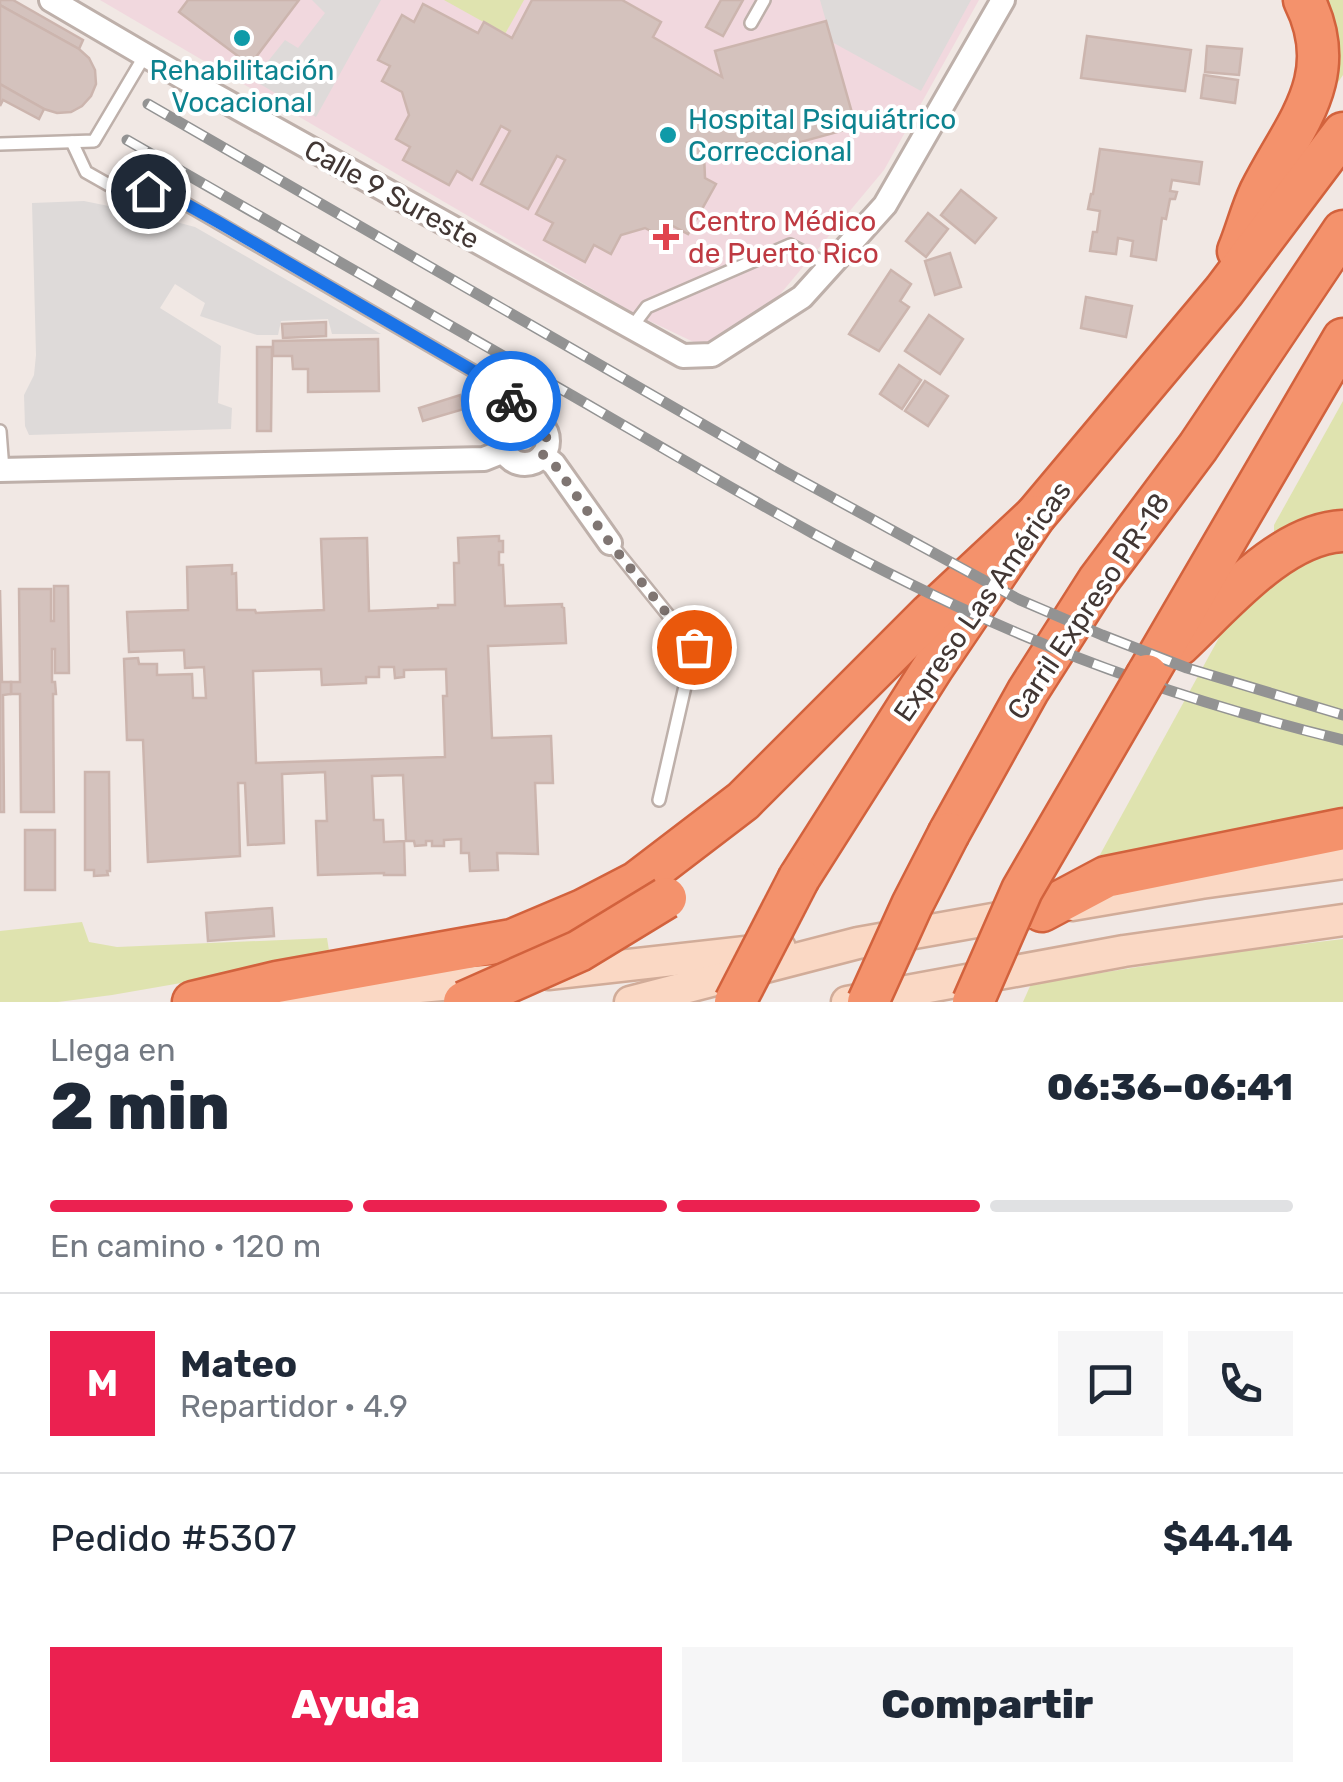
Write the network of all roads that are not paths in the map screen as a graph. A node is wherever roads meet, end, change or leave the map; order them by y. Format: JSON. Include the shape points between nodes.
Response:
{"nodes":[{"id":1,"x":50,"y":0,"type":"edge"},
{"id":2,"x":764,"y":0,"type":"edge"},
{"id":3,"x":1003,"y":0,"type":"edge"},
{"id":4,"x":1304,"y":0,"type":"edge"},
{"id":5,"x":751,"y":23,"type":"dead end"},
{"id":6,"x":145,"y":55,"type":"junction"},
{"id":7,"x":1343,"y":133,"type":"edge"},
{"id":8,"x":72,"y":142,"type":"junction"},
{"id":9,"x":0,"y":144,"type":"edge"},
{"id":10,"x":1343,"y":231,"type":"edge"},
{"id":11,"x":830,"y":266,"type":"junction"},
{"id":12,"x":1224,"y":291,"type":"junction"},
{"id":13,"x":632,"y":327,"type":"junction"},
{"id":14,"x":1343,"y":340,"type":"edge"},
{"id":15,"x":522,"y":419,"type":"junction"},
{"id":16,"x":0,"y":431,"type":"edge"},
{"id":17,"x":504,"y":450,"type":"junction"},
{"id":18,"x":543,"y":455,"type":"junction"},
{"id":19,"x":1,"y":470,"type":"edge"},
{"id":20,"x":1035,"y":516,"type":"junction"},
{"id":21,"x":1343,"y":531,"type":"edge"},
{"id":22,"x":610,"y":543,"type":"joint"},
{"id":23,"x":930,"y":614,"type":"junction"},
{"id":24,"x":1147,"y":674,"type":"junction"},
{"id":25,"x":659,"y":800,"type":"dead end"},
{"id":26,"x":1343,"y":829,"type":"edge"},
{"id":27,"x":1343,"y":862,"type":"edge"},
{"id":28,"x":1042,"y":911,"type":"junction"},
{"id":29,"x":1343,"y":920,"type":"edge"},
{"id":30,"x":858,"y":943,"type":"junction"},
{"id":31,"x":965,"y":991,"type":"edge"},
{"id":32,"x":192,"y":1002,"type":"edge"},
{"id":33,"x":251,"y":1002,"type":"edge"},
{"id":34,"x":464,"y":1002,"type":"edge"},
{"id":35,"x":630,"y":1002,"type":"edge"},
{"id":36,"x":734,"y":1002,"type":"edge"},
{"id":37,"x":847,"y":1002,"type":"edge"},
{"id":38,"x":868,"y":1002,"type":"edge"},
{"id":39,"x":905,"y":1002,"type":"edge"}],
"edges":[{"from":1,"to":6,"type":"street","name":"Calle 9 Sureste"},
{"from":2,"to":5,"type":"lane"},
{"from":3,"to":11,"type":"street","via":[[885,205]]},
{"from":4,"to":12,"type":"highway","via":[[1324,50],[1318,95],[1260,194]]},
{"from":6,"to":8,"type":"lane","via":[[94,141]]},
{"from":6,"to":13,"type":"street","name":"Calle 9 Sureste"},
{"from":7,"to":12,"type":"highway","name":"Expreso Las Américas"},
{"from":8,"to":9,"type":"lane"},
{"from":8,"to":15,"type":"lane","via":[[86,172],[109,185],[186,204],[499,386]]},
{"from":10,"to":38,"type":"highway","name":"Carril Expreso PR-18","bridge":true,"via":[[1028,691],[948,833]]},
{"from":11,"to":13,"type":"lane","via":[[790,245],[647,307]]},
{"from":11,"to":13,"type":"street","name":"Calle 9 Sureste","via":[[802,297],[712,355],[683,356]]},
{"from":12,"to":20,"type":"highway","name":"Expreso Las Américas"},
{"from":14,"to":24,"type":"highway"},
{"from":15,"to":17,"type":"street","via":[[505,430]]},
{"from":15,"to":18,"type":"street","via":[[543,428]]},
{"from":16,"to":19,"type":"lane"},
{"from":17,"to":18,"type":"street","via":[[522,464]]},
{"from":17,"to":19,"type":"street","via":[[484,459]]},
{"from":18,"to":22,"type":"street"},
{"from":20,"to":23,"type":"highway"},
{"from":20,"to":36,"type":"highway","name":"Expreso Las Américas","bridge":true,"via":[[800,878]]},
{"from":21,"to":24,"type":"highway","via":[[1278,554]]},
{"from":22,"to":25,"type":"lane","via":[[694,647]]},
{"from":23,"to":32,"type":"highway","via":[[743,800],[624,889],[512,940]]},
{"from":23,"to":34,"type":"highway","bridge":true,"via":[[784,789],[666,898],[579,951]]},
{"from":24,"to":31,"type":"highway","bridge":true},
{"from":26,"to":28,"type":"highway","via":[[1106,876]]},
{"from":27,"to":28,"type":"main road"},
{"from":28,"to":30,"type":"main road"},
{"from":29,"to":31,"type":"main road","via":[[1124,951]]},
{"from":30,"to":33,"type":"main road"},
{"from":30,"to":35,"type":"main road"},
{"from":31,"to":37,"type":"main road"},
{"from":31,"to":39,"type":"main road"}]}
